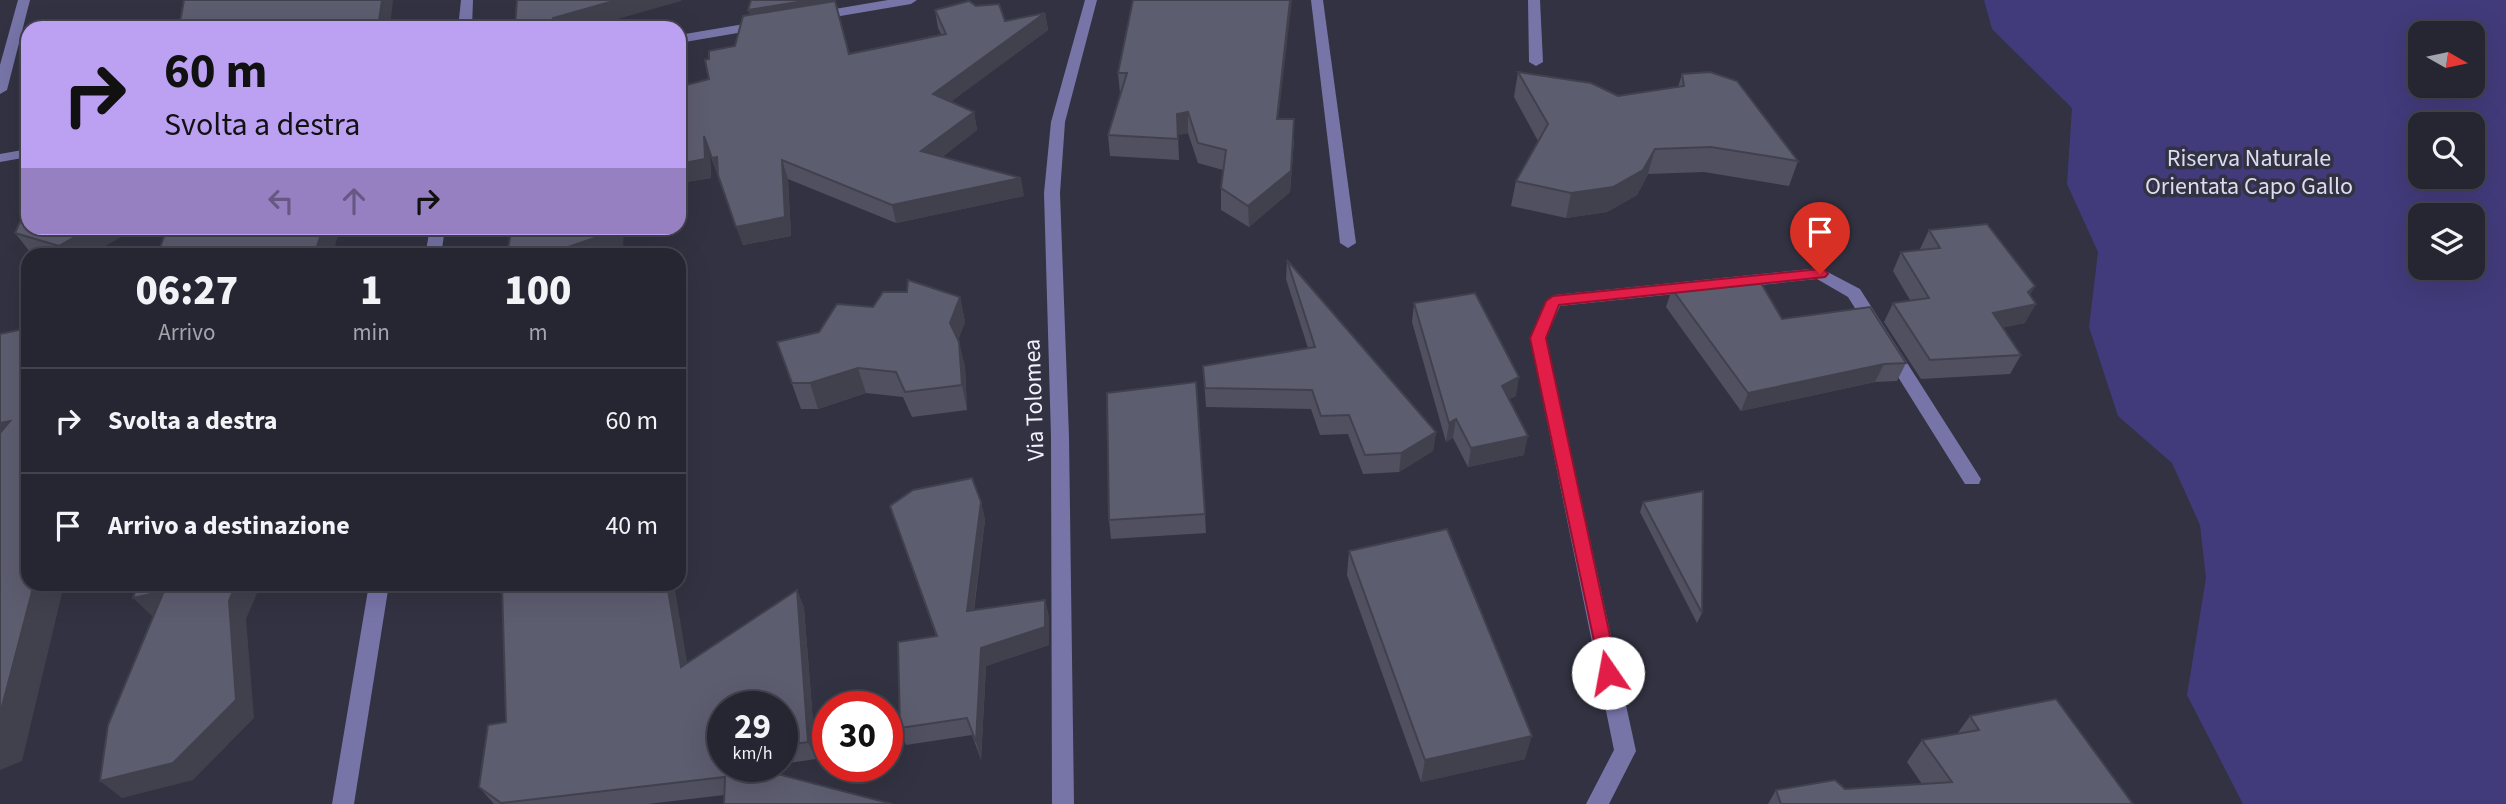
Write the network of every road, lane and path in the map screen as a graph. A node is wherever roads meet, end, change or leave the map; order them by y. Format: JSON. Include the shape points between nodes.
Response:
{"nodes":[{"id":1,"x":24,"y":0,"type":"edge"},
{"id":2,"x":467,"y":0,"type":"edge"},
{"id":3,"x":911,"y":0,"type":"edge"},
{"id":4,"x":1091,"y":0,"type":"edge"},
{"id":5,"x":1317,"y":0,"type":"edge"},
{"id":6,"x":1534,"y":0,"type":"edge"},
{"id":7,"x":802,"y":18,"type":"edge"},
{"id":8,"x":466,"y":21,"type":"edge"},
{"id":9,"x":774,"y":23,"type":"edge"},
{"id":10,"x":686,"y":38,"type":"edge"},
{"id":11,"x":1536,"y":62,"type":"dead end"},
{"id":12,"x":0,"y":90,"type":"edge"},
{"id":13,"x":21,"y":154,"type":"edge"},
{"id":14,"x":0,"y":158,"type":"edge"},
{"id":15,"x":1348,"y":243,"type":"dead end"},
{"id":16,"x":1972,"y":479,"type":"dead end"},
{"id":17,"x":378,"y":591,"type":"edge"},
{"id":18,"x":343,"y":804,"type":"edge"},
{"id":19,"x":1063,"y":804,"type":"edge"},
{"id":20,"x":1597,"y":804,"type":"edge"}],
"edges":[{"from":1,"to":12,"type":"street"},
{"from":2,"to":8,"type":"street"},
{"from":3,"to":7,"type":"street"},
{"from":4,"to":19,"type":"street","name":"Via Tolomea","via":[[1058,122],[1052,193],[1060,438]]},
{"from":5,"to":15,"type":"street"},
{"from":6,"to":11,"type":"street"},
{"from":9,"to":10,"type":"street"},
{"from":13,"to":14,"type":"street"},
{"from":16,"to":20,"type":"street","via":[[1854,293],[1820,274],[1553,301],[1538,338],[1625,751]]},
{"from":17,"to":18,"type":"street"}]}
